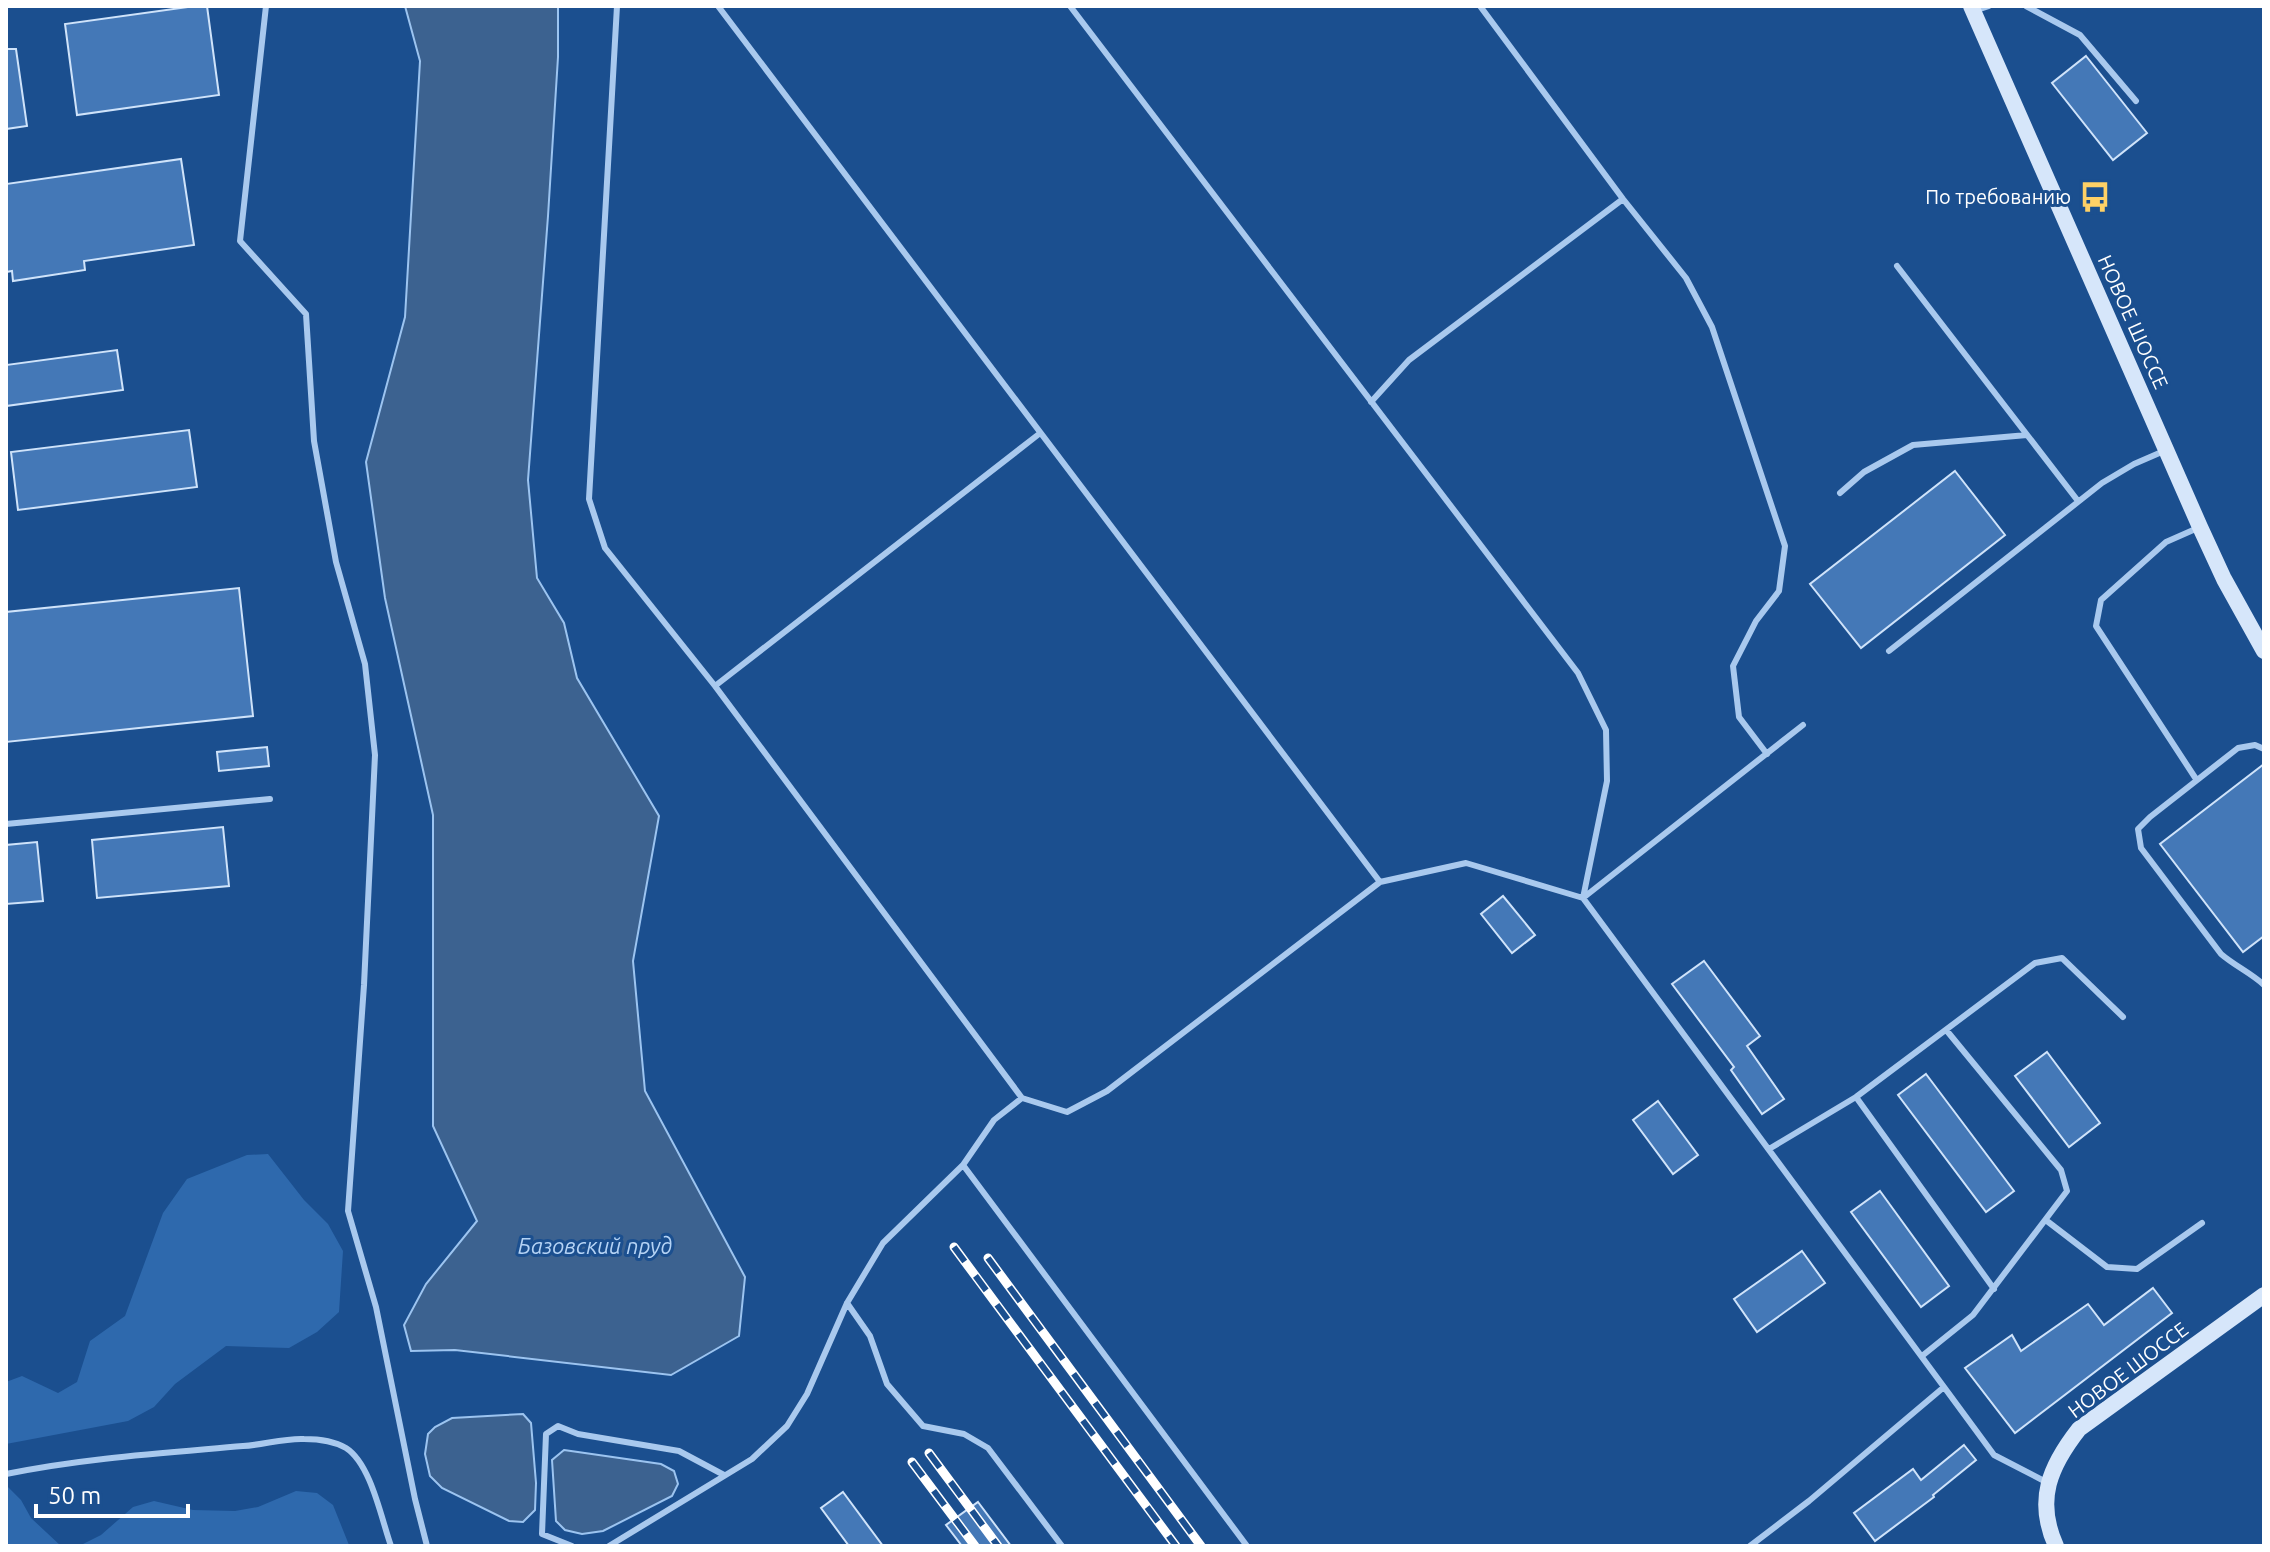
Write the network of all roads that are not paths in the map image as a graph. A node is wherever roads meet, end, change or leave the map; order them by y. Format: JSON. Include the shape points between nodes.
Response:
{"nodes":[{"id":1,"x":266,"y":6,"type":"edge"},
{"id":2,"x":617,"y":6,"type":"edge"},
{"id":3,"x":718,"y":6,"type":"edge"},
{"id":4,"x":1070,"y":6,"type":"edge"},
{"id":5,"x":1480,"y":6,"type":"edge"},
{"id":6,"x":2026,"y":6,"type":"edge"},
{"id":7,"x":1978,"y":8,"type":"edge"},
{"id":8,"x":2136,"y":101,"type":"dead end"},
{"id":9,"x":1623,"y":199,"type":"junction"},
{"id":10,"x":1897,"y":266,"type":"dead end"},
{"id":11,"x":1371,"y":402,"type":"junction"},
{"id":12,"x":1039,"y":434,"type":"junction"},
{"id":13,"x":2027,"y":435,"type":"junction"},
{"id":14,"x":2167,"y":450,"type":"junction"},
{"id":15,"x":1840,"y":493,"type":"dead end"},
{"id":16,"x":2078,"y":501,"type":"junction"},
{"id":17,"x":2200,"y":527,"type":"junction"},
{"id":18,"x":1889,"y":651,"type":"dead end"},
{"id":19,"x":2264,"y":651,"type":"edge"},
{"id":20,"x":715,"y":686,"type":"junction"},
{"id":21,"x":1803,"y":725,"type":"dead end"},
{"id":22,"x":2264,"y":749,"type":"edge"},
{"id":23,"x":1767,"y":754,"type":"junction"},
{"id":24,"x":2196,"y":779,"type":"junction"},
{"id":25,"x":270,"y":799,"type":"dead end"},
{"id":26,"x":6,"y":824,"type":"edge"},
{"id":27,"x":1380,"y":882,"type":"junction"},
{"id":28,"x":1583,"y":898,"type":"junction"},
{"id":29,"x":2264,"y":985,"type":"edge"},
{"id":30,"x":2123,"y":1017,"type":"dead end"},
{"id":31,"x":1947,"y":1031,"type":"junction"},
{"id":32,"x":1856,"y":1097,"type":"junction"},
{"id":33,"x":1022,"y":1098,"type":"junction"},
{"id":34,"x":1769,"y":1149,"type":"junction"},
{"id":35,"x":963,"y":1165,"type":"junction"},
{"id":36,"x":2047,"y":1221,"type":"junction"},
{"id":37,"x":2202,"y":1223,"type":"dead end"},
{"id":38,"x":1994,"y":1289,"type":"junction"},
{"id":39,"x":2264,"y":1295,"type":"edge"},
{"id":40,"x":847,"y":1303,"type":"junction"},
{"id":41,"x":1922,"y":1356,"type":"junction"},
{"id":42,"x":1944,"y":1387,"type":"junction"},
{"id":43,"x":6,"y":1474,"type":"edge"},
{"id":44,"x":724,"y":1475,"type":"junction"},
{"id":45,"x":2048,"y":1483,"type":"junction"},
{"id":46,"x":391,"y":1546,"type":"edge"},
{"id":47,"x":427,"y":1546,"type":"edge"},
{"id":48,"x":572,"y":1546,"type":"edge"},
{"id":49,"x":609,"y":1546,"type":"edge"},
{"id":50,"x":1062,"y":1546,"type":"edge"},
{"id":51,"x":1247,"y":1546,"type":"edge"},
{"id":52,"x":1750,"y":1546,"type":"edge"},
{"id":53,"x":2056,"y":1546,"type":"edge"}],
"edges":[{"from":1,"to":47,"type":"lane","via":[[240,241],[306,314],[314,441],[336,562],[365,664],[375,755],[348,1211],[376,1307]]},
{"from":2,"to":20,"type":"lane","via":[[589,499],[605,548]]},
{"from":3,"to":12,"type":"lane"},
{"from":4,"to":11,"type":"lane"},
{"from":5,"to":9,"type":"lane"},
{"from":6,"to":8,"type":"lane","via":[[2080,35]]},
{"from":7,"to":14,"type":"main road","name":"НОВОЕ ШОССЕ"},
{"from":9,"to":11,"type":"lane","via":[[1409,360]]},
{"from":9,"to":23,"type":"lane","via":[[1686,278],[1712,327],[1785,546],[1779,591],[1733,666],[1739,717]]},
{"from":10,"to":13,"type":"lane"},
{"from":11,"to":28,"type":"lane","via":[[1578,673],[1606,730],[1607,781]]},
{"from":12,"to":20,"type":"lane"},
{"from":12,"to":27,"type":"lane"},
{"from":13,"to":15,"type":"lane","via":[[1913,445],[1864,472]]},
{"from":13,"to":16,"type":"lane"},
{"from":14,"to":16,"type":"lane","via":[[2134,464]]},
{"from":14,"to":17,"type":"main road","name":"НОВОЕ ШОССЕ"},
{"from":16,"to":18,"type":"lane"},
{"from":17,"to":19,"type":"main road","name":"НОВОЕ ШОССЕ"},
{"from":17,"to":24,"type":"lane","via":[[2166,542],[2101,600],[2096,626]]},
{"from":20,"to":33,"type":"lane"},
{"from":21,"to":23,"type":"lane"},
{"from":22,"to":24,"type":"lane","via":[[2238,748]]},
{"from":23,"to":28,"type":"lane"},
{"from":24,"to":29,"type":"lane","via":[[2138,829],[2141,848],[2221,954]]},
{"from":25,"to":26,"type":"lane"},
{"from":27,"to":28,"type":"lane","via":[[1466,863]]},
{"from":27,"to":33,"type":"lane","via":[[1107,1091],[1067,1112]]},
{"from":28,"to":34,"type":"lane"},
{"from":30,"to":31,"type":"lane","via":[[2062,958],[2035,963]]},
{"from":31,"to":32,"type":"lane"},
{"from":31,"to":36,"type":"lane","via":[[2061,1170],[2067,1191]]},
{"from":32,"to":34,"type":"lane"},
{"from":32,"to":38,"type":"lane"},
{"from":33,"to":35,"type":"lane","via":[[994,1120]]},
{"from":34,"to":41,"type":"lane"},
{"from":35,"to":40,"type":"lane","via":[[883,1243]]},
{"from":35,"to":51,"type":"lane"},
{"from":36,"to":37,"type":"lane","via":[[2107,1267],[2137,1269]]},
{"from":36,"to":38,"type":"lane"},
{"from":38,"to":41,"type":"lane","via":[[1973,1315]]},
{"from":39,"to":45,"type":"main road","name":"НОВОЕ ШОССЕ","via":[[2079,1429],[2057,1456]]},
{"from":40,"to":44,"type":"lane","via":[[787,1426],[752,1459]]},
{"from":40,"to":50,"type":"lane","via":[[870,1336],[887,1384],[923,1426],[964,1434],[988,1448]]},
{"from":41,"to":42,"type":"lane"},
{"from":42,"to":45,"type":"lane","via":[[1994,1455]]},
{"from":42,"to":52,"type":"lane"},
{"from":43,"to":46,"type":"lane","via":[[300,1438],[325,1441],[345,1447],[362,1462]]},
{"from":44,"to":48,"type":"lane","via":[[679,1451],[558,1426],[546,1434],[542,1534]]},
{"from":44,"to":49,"type":"lane"},
{"from":45,"to":53,"type":"main road","name":"НОВОЕ ШОССЕ","via":[[2046,1511]]}]}
